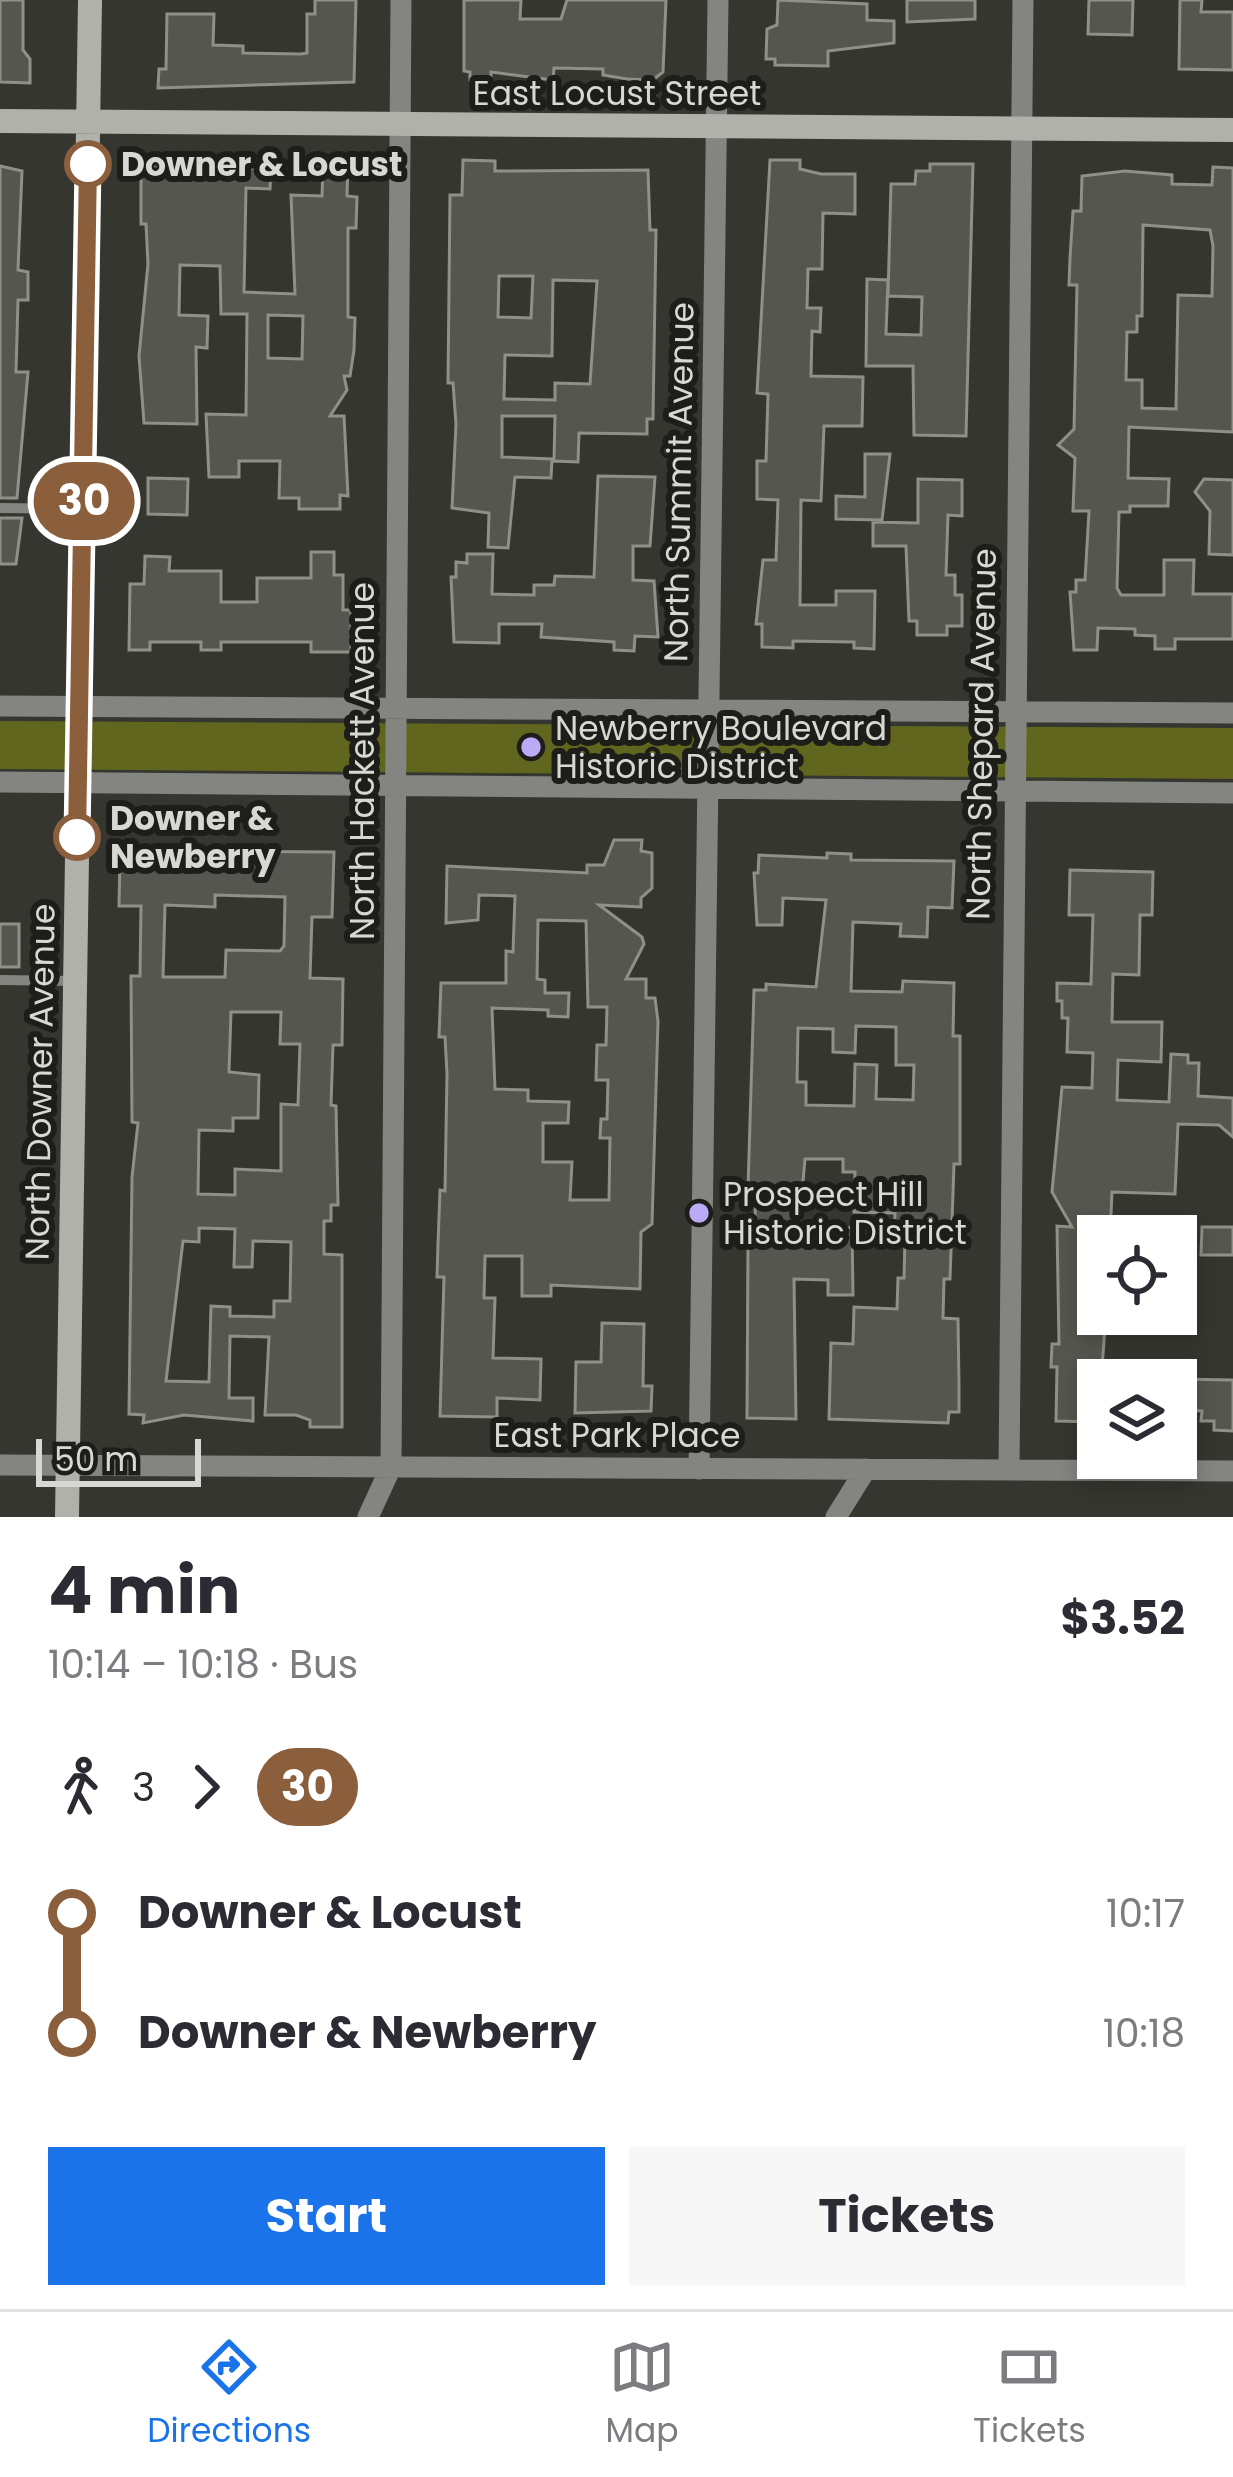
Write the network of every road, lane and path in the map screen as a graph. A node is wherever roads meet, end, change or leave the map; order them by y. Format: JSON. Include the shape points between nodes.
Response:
{"nodes":[{"id":1,"x":90,"y":0,"type":"edge"},
{"id":2,"x":401,"y":0,"type":"edge"},
{"id":3,"x":718,"y":0,"type":"edge"},
{"id":4,"x":1023,"y":0,"type":"edge"},
{"id":5,"x":0,"y":121,"type":"edge"},
{"id":6,"x":89,"y":122,"type":"junction"},
{"id":7,"x":399,"y":124,"type":"junction"},
{"id":8,"x":718,"y":126,"type":"junction"},
{"id":9,"x":1021,"y":129,"type":"junction"},
{"id":10,"x":1233,"y":130,"type":"edge"},
{"id":11,"x":0,"y":508,"type":"edge"},
{"id":12,"x":83,"y":509,"type":"junction"},
{"id":13,"x":0,"y":706,"type":"edge"},
{"id":14,"x":80,"y":706,"type":"junction"},
{"id":15,"x":396,"y":708,"type":"junction"},
{"id":16,"x":708,"y":710,"type":"junction"},
{"id":17,"x":1014,"y":711,"type":"junction"},
{"id":18,"x":1233,"y":712,"type":"edge"},
{"id":19,"x":0,"y":782,"type":"edge"},
{"id":20,"x":79,"y":782,"type":"junction"},
{"id":21,"x":395,"y":785,"type":"junction"},
{"id":22,"x":707,"y":788,"type":"junction"},
{"id":23,"x":1013,"y":790,"type":"junction"},
{"id":24,"x":1233,"y":793,"type":"edge"},
{"id":25,"x":0,"y":980,"type":"edge"},
{"id":26,"x":75,"y":981,"type":"junction"},
{"id":27,"x":0,"y":1466,"type":"edge"},
{"id":28,"x":68,"y":1466,"type":"junction"},
{"id":29,"x":391,"y":1468,"type":"junction"},
{"id":30,"x":699,"y":1468,"type":"junction"},
{"id":31,"x":866,"y":1469,"type":"junction"},
{"id":32,"x":1009,"y":1470,"type":"junction"},
{"id":33,"x":1233,"y":1471,"type":"edge"},
{"id":34,"x":67,"y":1517,"type":"edge"},
{"id":35,"x":368,"y":1517,"type":"edge"},
{"id":36,"x":836,"y":1517,"type":"edge"}],
"edges":[{"from":1,"to":6,"type":"street","name":"North Downer Avenue"},
{"from":2,"to":7,"type":"street","name":"North Hackett Avenue"},
{"from":3,"to":8,"type":"street","name":"North Summit Avenue"},
{"from":4,"to":9,"type":"street","name":"North Shepard Avenue"},
{"from":5,"to":6,"type":"street","name":"East Locust Street"},
{"from":6,"to":7,"type":"street","name":"East Locust Street"},
{"from":6,"to":12,"type":"street","name":"North Downer Avenue"},
{"from":7,"to":8,"type":"street","name":"East Locust Street"},
{"from":7,"to":15,"type":"street","name":"North Hackett Avenue"},
{"from":8,"to":9,"type":"street","name":"East Locust Street"},
{"from":8,"to":16,"type":"street","name":"North Summit Avenue"},
{"from":9,"to":10,"type":"street","name":"East Locust Street"},
{"from":9,"to":17,"type":"street","name":"North Shepard Avenue"},
{"from":11,"to":12,"type":"lane"},
{"from":12,"to":14,"type":"street","name":"North Downer Avenue"},
{"from":13,"to":14,"type":"street"},
{"from":14,"to":15,"type":"street"},
{"from":14,"to":20,"type":"street","name":"North Downer Avenue"},
{"from":15,"to":16,"type":"street"},
{"from":15,"to":21,"type":"street","name":"North Hackett Avenue"},
{"from":16,"to":17,"type":"street"},
{"from":16,"to":22,"type":"street","name":"North Summit Avenue"},
{"from":17,"to":18,"type":"street"},
{"from":17,"to":23,"type":"street","name":"North Shepard Avenue"},
{"from":19,"to":20,"type":"street"},
{"from":20,"to":21,"type":"street"},
{"from":20,"to":26,"type":"street","name":"North Downer Avenue"},
{"from":21,"to":22,"type":"street"},
{"from":21,"to":29,"type":"street","name":"North Hackett Avenue"},
{"from":22,"to":23,"type":"street"},
{"from":22,"to":30,"type":"street","name":"North Summit Avenue"},
{"from":23,"to":24,"type":"street"},
{"from":23,"to":32,"type":"street","name":"North Shepard Avenue"},
{"from":25,"to":26,"type":"lane"},
{"from":26,"to":28,"type":"street","name":"North Downer Avenue"},
{"from":27,"to":28,"type":"street","name":"East Park Place"},
{"from":28,"to":29,"type":"street","name":"East Park Place"},
{"from":28,"to":34,"type":"street","name":"North Downer Avenue"},
{"from":29,"to":30,"type":"street","name":"East Park Place"},
{"from":29,"to":35,"type":"street","name":"North Hackett Avenue"},
{"from":30,"to":31,"type":"street","name":"East Park Place"},
{"from":31,"to":32,"type":"street","name":"East Park Place"},
{"from":31,"to":36,"type":"street"},
{"from":32,"to":33,"type":"street","name":"East Park Place"}]}
